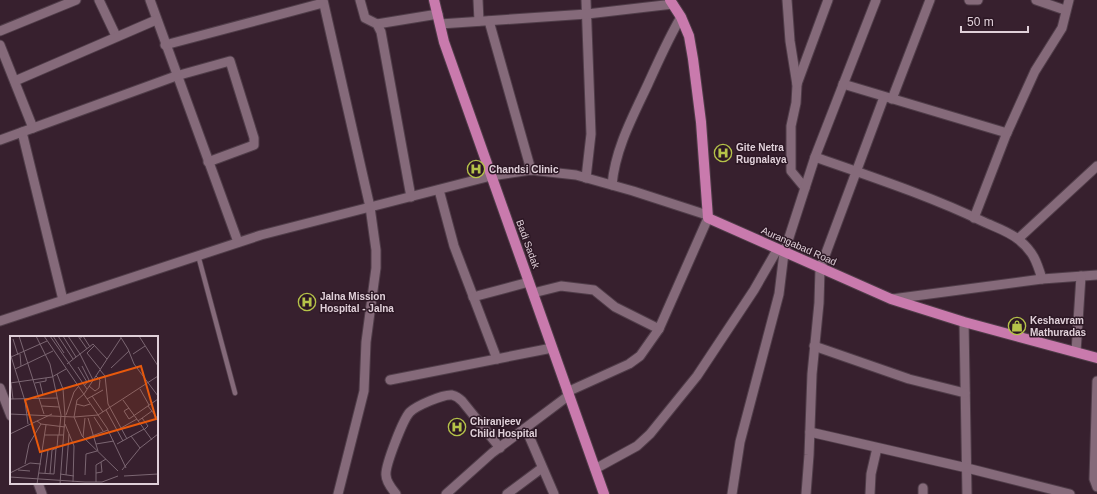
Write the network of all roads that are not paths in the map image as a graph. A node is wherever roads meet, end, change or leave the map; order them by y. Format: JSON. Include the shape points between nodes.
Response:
{"nodes":[{"id":1,"x":76,"y":0,"type":"edge"},
{"id":2,"x":99,"y":0,"type":"edge"},
{"id":3,"x":150,"y":0,"type":"edge"},
{"id":4,"x":360,"y":0,"type":"edge"},
{"id":5,"x":434,"y":0,"type":"edge"},
{"id":6,"x":478,"y":0,"type":"edge"},
{"id":7,"x":586,"y":0,"type":"edge"},
{"id":8,"x":787,"y":0,"type":"edge"},
{"id":9,"x":828,"y":0,"type":"edge"},
{"id":10,"x":876,"y":0,"type":"edge"},
{"id":11,"x":930,"y":0,"type":"edge"},
{"id":12,"x":969,"y":0,"type":"edge"},
{"id":13,"x":978,"y":0,"type":"edge"},
{"id":14,"x":1036,"y":0,"type":"edge"},
{"id":15,"x":1069,"y":0,"type":"edge"},
{"id":16,"x":323,"y":2,"type":"edge"},
{"id":17,"x":672,"y":2,"type":"edge"},
{"id":18,"x":1065,"y":10,"type":"junction"},
{"id":19,"x":438,"y":14,"type":"junction"},
{"id":20,"x":587,"y":14,"type":"junction"},
{"id":21,"x":681,"y":17,"type":"junction"},
{"id":22,"x":156,"y":20,"type":"junction"},
{"id":23,"x":479,"y":21,"type":"junction"},
{"id":24,"x":489,"y":21,"type":"junction"},
{"id":25,"x":377,"y":24,"type":"junction"},
{"id":26,"x":440,"y":24,"type":"junction"},
{"id":27,"x":0,"y":31,"type":"edge"},
{"id":28,"x":116,"y":36,"type":"junction"},
{"id":29,"x":0,"y":45,"type":"edge"},
{"id":30,"x":165,"y":45,"type":"junction"},
{"id":31,"x":176,"y":76,"type":"junction"},
{"id":32,"x":14,"y":81,"type":"junction"},
{"id":33,"x":843,"y":84,"type":"junction"},
{"id":34,"x":797,"y":85,"type":"junction"},
{"id":35,"x":888,"y":98,"type":"junction"},
{"id":36,"x":33,"y":128,"type":"junction"},
{"id":37,"x":22,"y":132,"type":"junction"},
{"id":38,"x":1007,"y":133,"type":"junction"},
{"id":39,"x":0,"y":140,"type":"edge"},
{"id":40,"x":815,"y":157,"type":"junction"},
{"id":41,"x":208,"y":162,"type":"junction"},
{"id":42,"x":1097,"y":166,"type":"edge"},
{"id":43,"x":531,"y":170,"type":"junction"},
{"id":44,"x":856,"y":172,"type":"junction"},
{"id":45,"x":491,"y":176,"type":"junction"},
{"id":46,"x":586,"y":178,"type":"junction"},
{"id":47,"x":612,"y":185,"type":"junction"},
{"id":48,"x":805,"y":188,"type":"junction"},
{"id":49,"x":439,"y":190,"type":"junction"},
{"id":50,"x":411,"y":197,"type":"junction"},
{"id":51,"x":370,"y":207,"type":"junction"},
{"id":52,"x":708,"y":217,"type":"junction"},
{"id":53,"x":974,"y":218,"type":"junction"},
{"id":54,"x":1018,"y":238,"type":"junction"},
{"id":55,"x":238,"y":242,"type":"junction"},
{"id":56,"x":780,"y":251,"type":"junction"},
{"id":57,"x":198,"y":255,"type":"junction"},
{"id":58,"x":820,"y":268,"type":"junction"},
{"id":59,"x":1081,"y":276,"type":"junction"},
{"id":60,"x":1097,"y":276,"type":"edge"},
{"id":61,"x":1042,"y":279,"type":"junction"},
{"id":62,"x":529,"y":282,"type":"junction"},
{"id":63,"x":533,"y":293,"type":"junction"},
{"id":64,"x":473,"y":297,"type":"junction"},
{"id":65,"x":891,"y":299,"type":"junction"},
{"id":66,"x":63,"y":300,"type":"junction"},
{"id":67,"x":0,"y":321,"type":"edge"},
{"id":68,"x":964,"y":322,"type":"junction"},
{"id":69,"x":659,"y":328,"type":"junction"},
{"id":70,"x":814,"y":346,"type":"junction"},
{"id":71,"x":552,"y":348,"type":"junction"},
{"id":72,"x":1076,"y":352,"type":"junction"},
{"id":73,"x":1097,"y":358,"type":"edge"},
{"id":74,"x":496,"y":359,"type":"junction"},
{"id":75,"x":390,"y":380,"type":"dead end"},
{"id":76,"x":1097,"y":381,"type":"edge"},
{"id":77,"x":0,"y":388,"type":"edge"},
{"id":78,"x":235,"y":393,"type":"dead end"},
{"id":79,"x":965,"y":393,"type":"junction"},
{"id":80,"x":567,"y":394,"type":"junction"},
{"id":81,"x":10,"y":413,"type":"edge"},
{"id":82,"x":526,"y":429,"type":"junction"},
{"id":83,"x":810,"y":432,"type":"junction"},
{"id":84,"x":500,"y":448,"type":"junction"},
{"id":85,"x":877,"y":448,"type":"junction"},
{"id":86,"x":542,"y":468,"type":"junction"},
{"id":87,"x":966,"y":468,"type":"junction"},
{"id":88,"x":595,"y":469,"type":"junction"},
{"id":89,"x":38,"y":484,"type":"edge"},
{"id":90,"x":1097,"y":487,"type":"edge"},
{"id":91,"x":448,"y":493,"type":"edge"},
{"id":92,"x":42,"y":494,"type":"edge"},
{"id":93,"x":338,"y":494,"type":"edge"},
{"id":94,"x":396,"y":494,"type":"edge"},
{"id":95,"x":507,"y":494,"type":"edge"},
{"id":96,"x":554,"y":494,"type":"edge"},
{"id":97,"x":604,"y":494,"type":"edge"},
{"id":98,"x":732,"y":494,"type":"edge"},
{"id":99,"x":806,"y":494,"type":"edge"},
{"id":100,"x":870,"y":494,"type":"edge"},
{"id":101,"x":967,"y":494,"type":"edge"},
{"id":102,"x":1070,"y":494,"type":"edge"}],
"edges":[{"from":1,"to":27,"type":"street"},
{"from":2,"to":28,"type":"street"},
{"from":3,"to":22,"type":"street"},
{"from":4,"to":25,"type":"street","via":[[365,18]]},
{"from":5,"to":19,"type":"main road","name":"Badi Sadak"},
{"from":6,"to":23,"type":"street"},
{"from":7,"to":20,"type":"street"},
{"from":8,"to":34,"type":"street"},
{"from":9,"to":34,"type":"street"},
{"from":10,"to":33,"type":"street"},
{"from":11,"to":35,"type":"street"},
{"from":12,"to":13,"type":"street"},
{"from":14,"to":18,"type":"street"},
{"from":15,"to":18,"type":"street"},
{"from":16,"to":30,"type":"street"},
{"from":16,"to":51,"type":"street"},
{"from":17,"to":20,"type":"street"},
{"from":17,"to":21,"type":"main road"},
{"from":18,"to":38,"type":"street","via":[[1062,28],[1035,71]]},
{"from":19,"to":25,"type":"street"},
{"from":19,"to":26,"type":"main road","name":"Badi Sadak"},
{"from":20,"to":24,"type":"street"},
{"from":20,"to":46,"type":"street","via":[[591,134]]},
{"from":21,"to":47,"type":"street","via":[[664,45],[631,121],[614,166]]},
{"from":21,"to":52,"type":"main road","via":[[689,36],[694,59]]},
{"from":22,"to":28,"type":"street"},
{"from":22,"to":30,"type":"street"},
{"from":23,"to":24,"type":"street"},
{"from":23,"to":26,"type":"street"},
{"from":24,"to":43,"type":"street"},
{"from":25,"to":50,"type":"street","via":[[381,32]]},
{"from":26,"to":45,"type":"main road","name":"Badi Sadak"},
{"from":28,"to":32,"type":"street"},
{"from":29,"to":32,"type":"street"},
{"from":30,"to":31,"type":"street"},
{"from":31,"to":36,"type":"street"},
{"from":31,"to":41,"type":"street"},
{"from":31,"to":41,"type":"street","via":[[230,61],[254,144]]},
{"from":32,"to":36,"type":"street"},
{"from":33,"to":35,"type":"street"},
{"from":33,"to":40,"type":"street"},
{"from":34,"to":48,"type":"street","via":[[791,126],[791,171]]},
{"from":35,"to":38,"type":"street"},
{"from":35,"to":44,"type":"street"},
{"from":36,"to":37,"type":"street"},
{"from":37,"to":39,"type":"street"},
{"from":37,"to":66,"type":"street"},
{"from":38,"to":53,"type":"street"},
{"from":40,"to":44,"type":"street"},
{"from":40,"to":48,"type":"street"},
{"from":41,"to":55,"type":"street"},
{"from":42,"to":54,"type":"street"},
{"from":43,"to":45,"type":"street"},
{"from":43,"to":46,"type":"street"},
{"from":44,"to":53,"type":"street"},
{"from":44,"to":58,"type":"street"},
{"from":45,"to":49,"type":"street"},
{"from":45,"to":62,"type":"main road","name":"Badi Sadak"},
{"from":46,"to":47,"type":"street"},
{"from":47,"to":52,"type":"street"},
{"from":48,"to":56,"type":"street"},
{"from":49,"to":50,"type":"street"},
{"from":49,"to":64,"type":"street","via":[[454,246]]},
{"from":50,"to":51,"type":"street"},
{"from":51,"to":55,"type":"street"},
{"from":51,"to":93,"type":"street","via":[[376,250],[366,342],[364,391]]},
{"from":52,"to":56,"type":"main road","name":"Aurangabad Road"},
{"from":52,"to":69,"type":"street"},
{"from":53,"to":54,"type":"street"},
{"from":54,"to":61,"type":"street","via":[[1036,259]]},
{"from":55,"to":57,"type":"street"},
{"from":56,"to":58,"type":"main road","name":"Aurangabad Road"},
{"from":56,"to":88,"type":"street","via":[[697,376],[650,434],[637,446]]},
{"from":56,"to":98,"type":"street","via":[[779,294],[740,442]]},
{"from":57,"to":66,"type":"street"},
{"from":57,"to":78,"type":"lane"},
{"from":58,"to":65,"type":"main road","name":"Aurangabad Road"},
{"from":58,"to":70,"type":"street"},
{"from":59,"to":60,"type":"street"},
{"from":59,"to":61,"type":"street"},
{"from":59,"to":72,"type":"street"},
{"from":61,"to":65,"type":"street"},
{"from":62,"to":63,"type":"main road","name":"Badi Sadak"},
{"from":62,"to":64,"type":"street"},
{"from":63,"to":69,"type":"street","via":[[561,286],[594,290],[615,307]]},
{"from":63,"to":71,"type":"main road","name":"Badi Sadak"},
{"from":64,"to":74,"type":"street"},
{"from":65,"to":68,"type":"main road","name":"Aurangabad Road"},
{"from":66,"to":67,"type":"street"},
{"from":68,"to":72,"type":"main road","name":"Aurangabad Road"},
{"from":68,"to":79,"type":"street"},
{"from":69,"to":80,"type":"street","via":[[635,361]]},
{"from":70,"to":79,"type":"street","via":[[909,379]]},
{"from":70,"to":83,"type":"street"},
{"from":71,"to":74,"type":"street"},
{"from":71,"to":80,"type":"main road","name":"Badi Sadak"},
{"from":72,"to":73,"type":"main road","name":"Aurangabad Road"},
{"from":74,"to":75,"type":"street"},
{"from":76,"to":90,"type":"street","via":[[1094,478]]},
{"from":77,"to":81,"type":"street"},
{"from":79,"to":87,"type":"street"},
{"from":80,"to":82,"type":"street"},
{"from":80,"to":88,"type":"main road","name":"Badi Sadak"},
{"from":82,"to":84,"type":"street"},
{"from":82,"to":86,"type":"street"},
{"from":83,"to":85,"type":"street"},
{"from":83,"to":99,"type":"street"},
{"from":84,"to":91,"type":"street"},
{"from":84,"to":94,"type":"street","via":[[455,396],[447,395],[419,407],[410,412],[404,421],[386,472],[386,479]]},
{"from":85,"to":87,"type":"street"},
{"from":85,"to":100,"type":"street","via":[[871,474]]},
{"from":86,"to":95,"type":"street"},
{"from":86,"to":96,"type":"street"},
{"from":87,"to":101,"type":"street"},
{"from":87,"to":102,"type":"street"},
{"from":88,"to":97,"type":"main road","name":"Badi Sadak"},
{"from":89,"to":92,"type":"street"}]}
